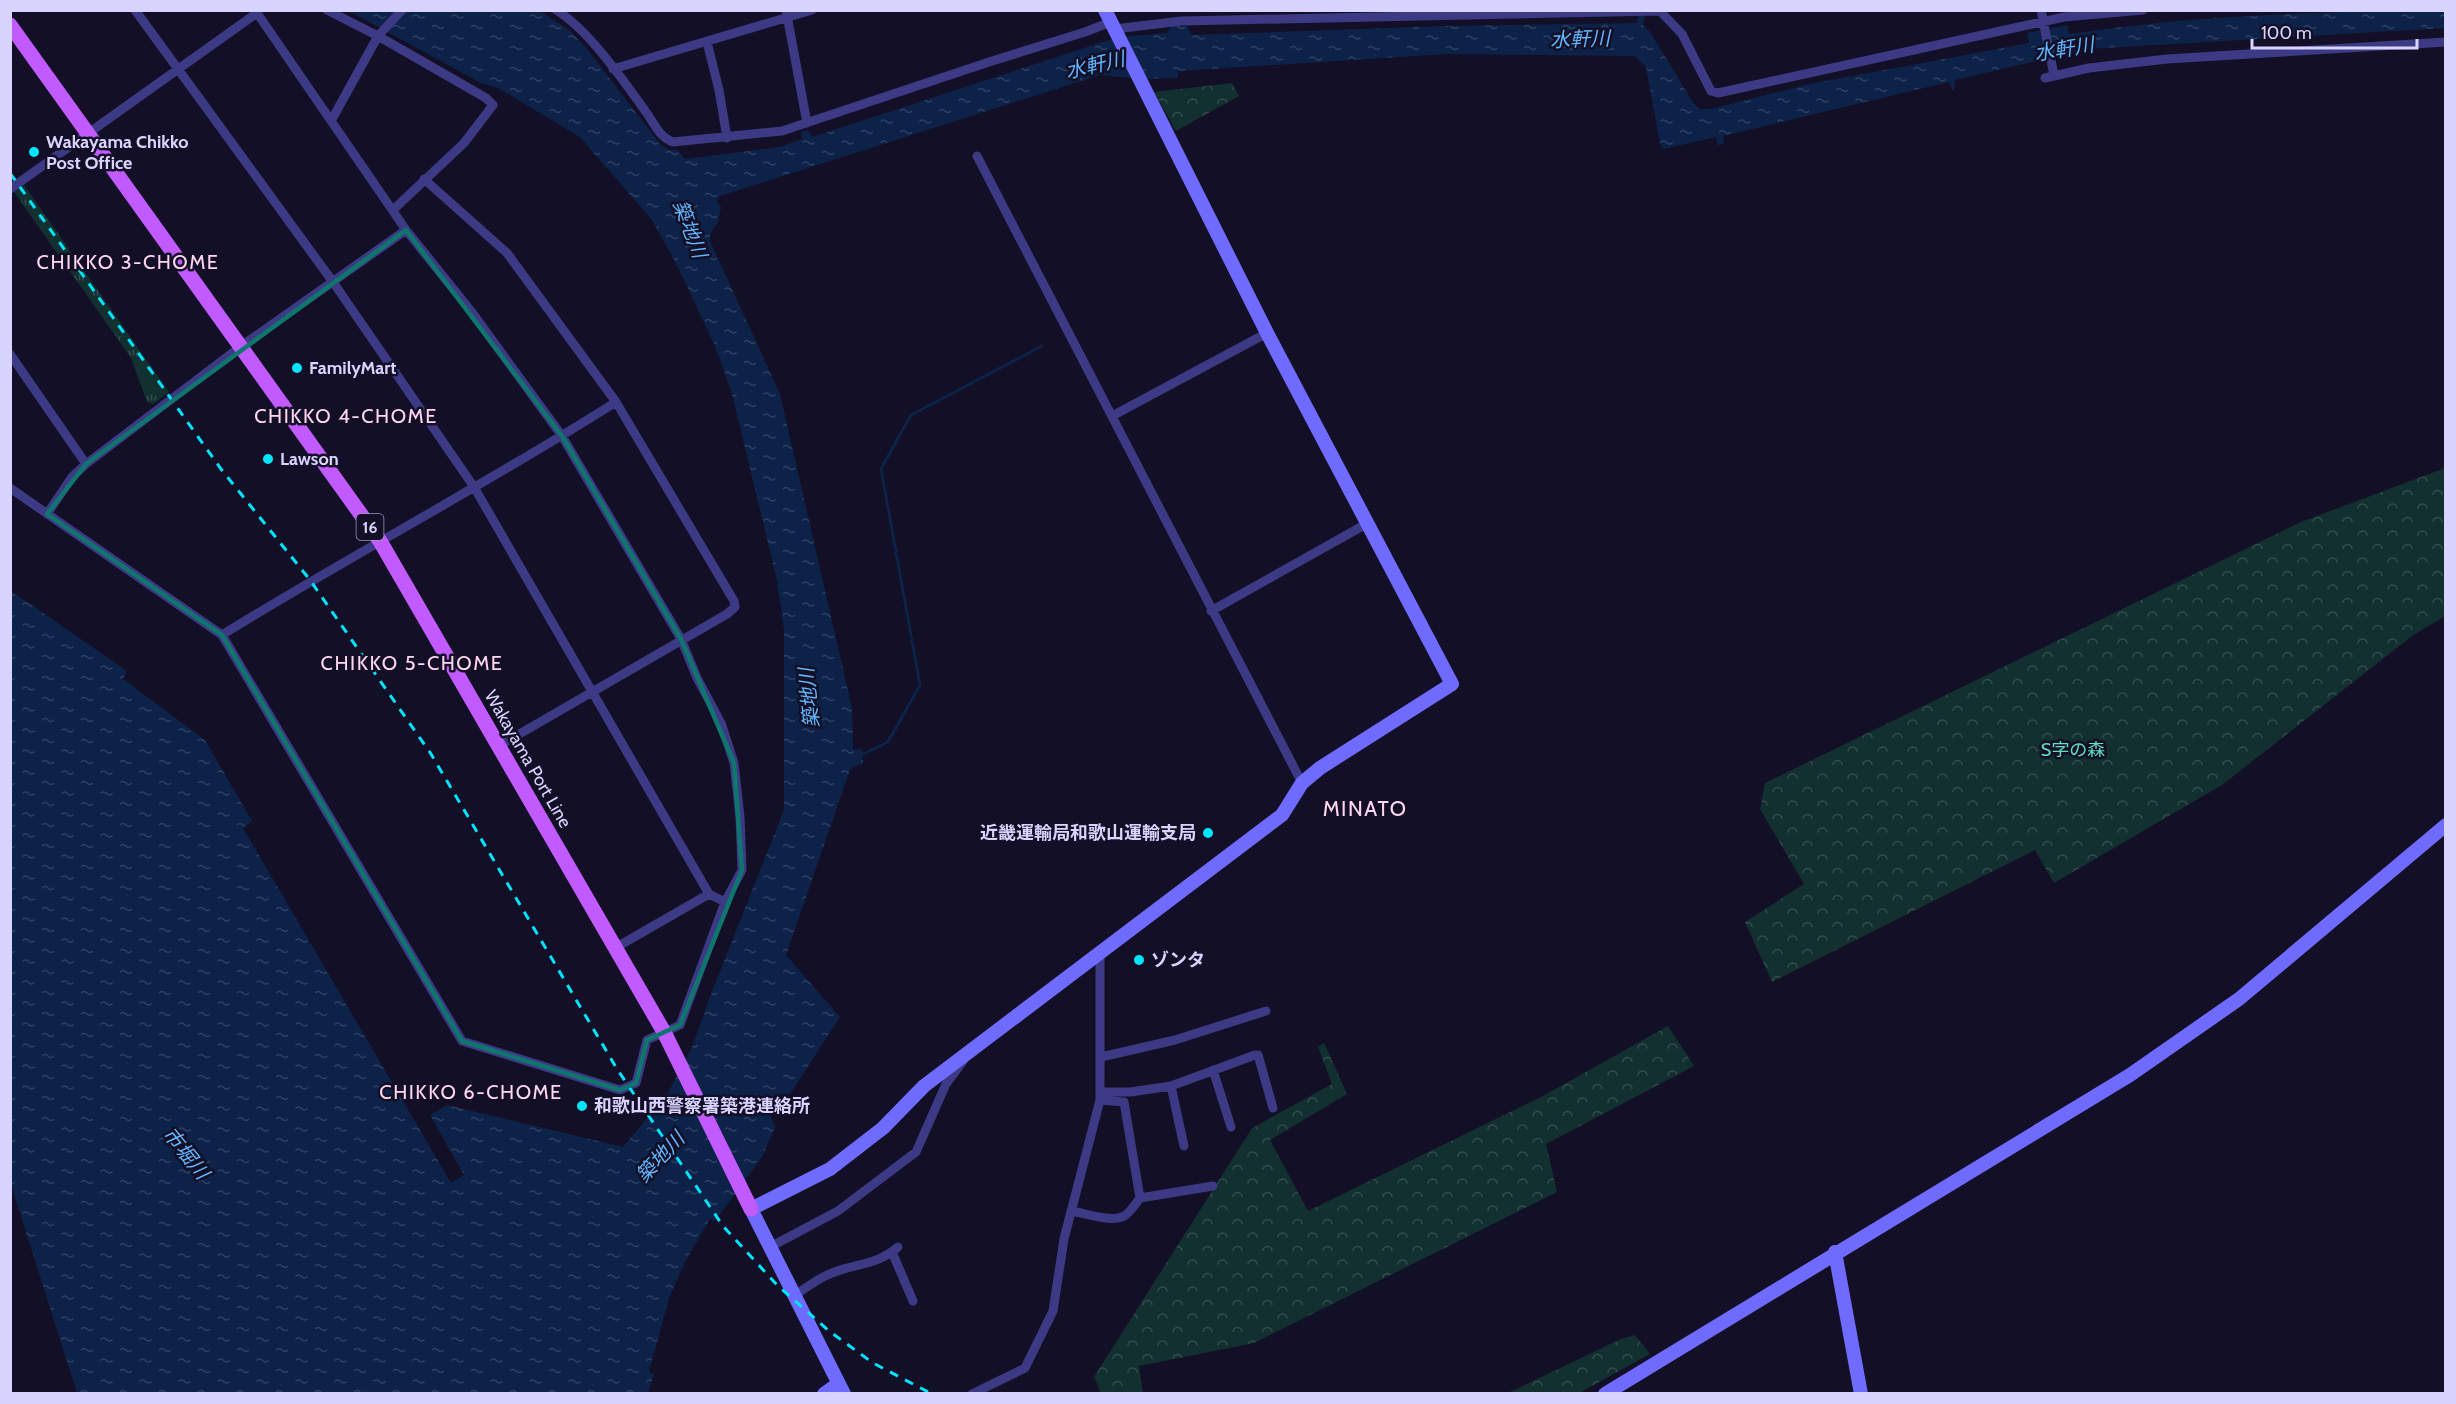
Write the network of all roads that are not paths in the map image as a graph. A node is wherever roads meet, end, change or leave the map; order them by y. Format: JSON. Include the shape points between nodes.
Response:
{"nodes":[{"id":1,"x":135,"y":10,"type":"edge"},
{"id":2,"x":327,"y":10,"type":"edge"},
{"id":3,"x":402,"y":10,"type":"edge"},
{"id":4,"x":556,"y":10,"type":"edge"},
{"id":5,"x":812,"y":10,"type":"edge"},
{"id":6,"x":1179,"y":10,"type":"edge"},
{"id":7,"x":2041,"y":10,"type":"edge"},
{"id":8,"x":2143,"y":10,"type":"edge"},
{"id":9,"x":256,"y":12,"type":"edge"},
{"id":10,"x":787,"y":14,"type":"edge"},
{"id":11,"x":1181,"y":21,"type":"junction"},
{"id":12,"x":1112,"y":23,"type":"edge"},
{"id":13,"x":10,"y":25,"type":"edge"},
{"id":14,"x":2044,"y":25,"type":"junction"},
{"id":15,"x":380,"y":34,"type":"junction"},
{"id":16,"x":707,"y":42,"type":"junction"},
{"id":17,"x":2445,"y":42,"type":"edge"},
{"id":18,"x":176,"y":69,"type":"junction"},
{"id":19,"x":613,"y":69,"type":"junction"},
{"id":20,"x":331,"y":122,"type":"junction"},
{"id":21,"x":807,"y":123,"type":"junction"},
{"id":22,"x":88,"y":133,"type":"junction"},
{"id":23,"x":727,"y":138,"type":"junction"},
{"id":24,"x":976,"y":156,"type":"dead end"},
{"id":25,"x":424,"y":179,"type":"junction"},
{"id":26,"x":10,"y":189,"type":"edge"},
{"id":27,"x":393,"y":210,"type":"junction"},
{"id":28,"x":406,"y":230,"type":"junction"},
{"id":29,"x":333,"y":282,"type":"junction"},
{"id":30,"x":1267,"y":333,"type":"junction"},
{"id":31,"x":240,"y":347,"type":"junction"},
{"id":32,"x":10,"y":354,"type":"edge"},
{"id":33,"x":616,"y":402,"type":"junction"},
{"id":34,"x":1112,"y":416,"type":"junction"},
{"id":35,"x":562,"y":436,"type":"junction"},
{"id":36,"x":86,"y":464,"type":"junction"},
{"id":37,"x":474,"y":487,"type":"junction"},
{"id":38,"x":10,"y":488,"type":"edge"},
{"id":39,"x":47,"y":514,"type":"junction"},
{"id":40,"x":1368,"y":523,"type":"junction"},
{"id":41,"x":380,"y":541,"type":"junction"},
{"id":42,"x":1211,"y":611,"type":"junction"},
{"id":43,"x":222,"y":635,"type":"junction"},
{"id":44,"x":681,"y":639,"type":"junction"},
{"id":45,"x":593,"y":691,"type":"junction"},
{"id":46,"x":497,"y":747,"type":"junction"},
{"id":47,"x":1302,"y":783,"type":"junction"},
{"id":48,"x":2445,"y":825,"type":"edge"},
{"id":49,"x":709,"y":894,"type":"junction"},
{"id":50,"x":725,"y":902,"type":"junction"},
{"id":51,"x":615,"y":948,"type":"junction"},
{"id":52,"x":1100,"y":954,"type":"junction"},
{"id":53,"x":1266,"y":1011,"type":"dead end"},
{"id":54,"x":664,"y":1032,"type":"junction"},
{"id":55,"x":970,"y":1051,"type":"junction"},
{"id":56,"x":1101,"y":1057,"type":"junction"},
{"id":57,"x":1213,"y":1070,"type":"junction"},
{"id":58,"x":1171,"y":1086,"type":"junction"},
{"id":59,"x":1100,"y":1096,"type":"junction"},
{"id":60,"x":1273,"y":1108,"type":"dead end"},
{"id":61,"x":1232,"y":1127,"type":"dead end"},
{"id":62,"x":1184,"y":1146,"type":"dead end"},
{"id":63,"x":1213,"y":1186,"type":"dead end"},
{"id":64,"x":1140,"y":1198,"type":"junction"},
{"id":65,"x":751,"y":1209,"type":"junction"},
{"id":66,"x":1071,"y":1211,"type":"junction"},
{"id":67,"x":770,"y":1247,"type":"junction"},
{"id":68,"x":1835,"y":1252,"type":"junction"},
{"id":69,"x":794,"y":1296,"type":"junction"},
{"id":70,"x":913,"y":1301,"type":"dead end"},
{"id":71,"x":841,"y":1389,"type":"edge"},
{"id":72,"x":824,"y":1394,"type":"edge"},
{"id":73,"x":972,"y":1394,"type":"edge"},
{"id":74,"x":1605,"y":1394,"type":"edge"},
{"id":75,"x":1861,"y":1394,"type":"edge"}],
"edges":[{"from":1,"to":18,"type":"street"},
{"from":2,"to":15,"type":"street"},
{"from":3,"to":15,"type":"street"},
{"from":4,"to":19,"type":"street","via":[[584,34]]},
{"from":5,"to":10,"type":"street"},
{"from":6,"to":11,"type":"street"},
{"from":7,"to":14,"type":"street"},
{"from":8,"to":14,"type":"street","via":[[2064,17]]},
{"from":9,"to":18,"type":"street"},
{"from":9,"to":20,"type":"street"},
{"from":10,"to":16,"type":"street"},
{"from":10,"to":21,"type":"street"},
{"from":11,"to":12,"type":"street"},
{"from":11,"to":14,"type":"street","via":[[1660,10],[1682,34],[1711,90],[1718,93]]},
{"from":12,"to":21,"type":"street"},
{"from":12,"to":30,"type":"street"},
{"from":13,"to":22,"type":"main road","name":"Wakayama Port Line","number":"16"},
{"from":14,"to":17,"type":"street","via":[[2049,76],[2167,59]]},
{"from":15,"to":20,"type":"street"},
{"from":15,"to":25,"type":"street","via":[[493,105],[464,143]]},
{"from":16,"to":19,"type":"street"},
{"from":16,"to":23,"type":"street"},
{"from":18,"to":22,"type":"street"},
{"from":18,"to":29,"type":"street"},
{"from":19,"to":23,"type":"street","via":[[664,139],[673,142]]},
{"from":20,"to":27,"type":"street"},
{"from":21,"to":23,"type":"street","via":[[782,131]]},
{"from":22,"to":26,"type":"street"},
{"from":22,"to":31,"type":"main road","name":"Wakayama Port Line","number":"16"},
{"from":24,"to":34,"type":"street"},
{"from":25,"to":27,"type":"street"},
{"from":25,"to":33,"type":"street","via":[[507,253]]},
{"from":27,"to":28,"type":"street"},
{"from":28,"to":29,"type":"street"},
{"from":28,"to":35,"type":"street"},
{"from":29,"to":31,"type":"street"},
{"from":29,"to":37,"type":"street"},
{"from":30,"to":34,"type":"street"},
{"from":30,"to":40,"type":"street"},
{"from":31,"to":36,"type":"street"},
{"from":31,"to":41,"type":"main road","name":"Wakayama Port Line","number":"16"},
{"from":32,"to":36,"type":"street"},
{"from":33,"to":35,"type":"street"},
{"from":33,"to":44,"type":"street","via":[[734,601],[735,607],[727,614]]},
{"from":34,"to":42,"type":"street"},
{"from":35,"to":37,"type":"street"},
{"from":35,"to":44,"type":"street"},
{"from":36,"to":39,"type":"street","via":[[72,477]]},
{"from":37,"to":41,"type":"street"},
{"from":37,"to":45,"type":"street"},
{"from":38,"to":39,"type":"street"},
{"from":39,"to":43,"type":"street"},
{"from":40,"to":42,"type":"street"},
{"from":40,"to":47,"type":"street","via":[[1452,684]]},
{"from":41,"to":43,"type":"street"},
{"from":41,"to":46,"type":"main road","name":"Wakayama Port Line","number":"16"},
{"from":42,"to":47,"type":"street"},
{"from":43,"to":54,"type":"street","via":[[462,1041],[620,1090],[636,1083],[647,1040]]},
{"from":44,"to":45,"type":"street"},
{"from":44,"to":50,"type":"street","via":[[721,723],[734,763],[742,870]]},
{"from":45,"to":46,"type":"street"},
{"from":45,"to":49,"type":"street"},
{"from":46,"to":51,"type":"main road","name":"Wakayama Port Line","number":"16"},
{"from":47,"to":52,"type":"street","via":[[1282,816]]},
{"from":48,"to":68,"type":"street","via":[[2239,999],[2130,1076]]},
{"from":49,"to":50,"type":"street"},
{"from":49,"to":51,"type":"street"},
{"from":50,"to":54,"type":"street","via":[[680,1025]]},
{"from":51,"to":54,"type":"main road","name":"Wakayama Port Line","number":"16"},
{"from":52,"to":55,"type":"street"},
{"from":52,"to":56,"type":"street"},
{"from":53,"to":56,"type":"street","via":[[1175,1040]]},
{"from":54,"to":65,"type":"main road","name":"Wakayama Port Line","number":"16"},
{"from":55,"to":65,"type":"street","via":[[830,1169]]},
{"from":55,"to":67,"type":"street","via":[[946,1083],[916,1152],[838,1211]]},
{"from":56,"to":59,"type":"street"},
{"from":57,"to":58,"type":"street"},
{"from":57,"to":60,"type":"street","via":[[1258,1056]]},
{"from":57,"to":61,"type":"street"},
{"from":58,"to":59,"type":"street"},
{"from":58,"to":62,"type":"street"},
{"from":59,"to":64,"type":"street","via":[[1124,1102]]},
{"from":59,"to":66,"type":"street"},
{"from":63,"to":64,"type":"street"},
{"from":64,"to":66,"type":"street","via":[[1120,1217]]},
{"from":65,"to":67,"type":"street"},
{"from":66,"to":73,"type":"street","via":[[1053,1311],[1028,1364]]},
{"from":67,"to":69,"type":"street"},
{"from":68,"to":74,"type":"street"},
{"from":68,"to":75,"type":"street"},
{"from":69,"to":70,"type":"street","via":[[829,1274],[865,1266],[895,1250]]},
{"from":69,"to":71,"type":"street"},
{"from":71,"to":72,"type":"street"}]}
